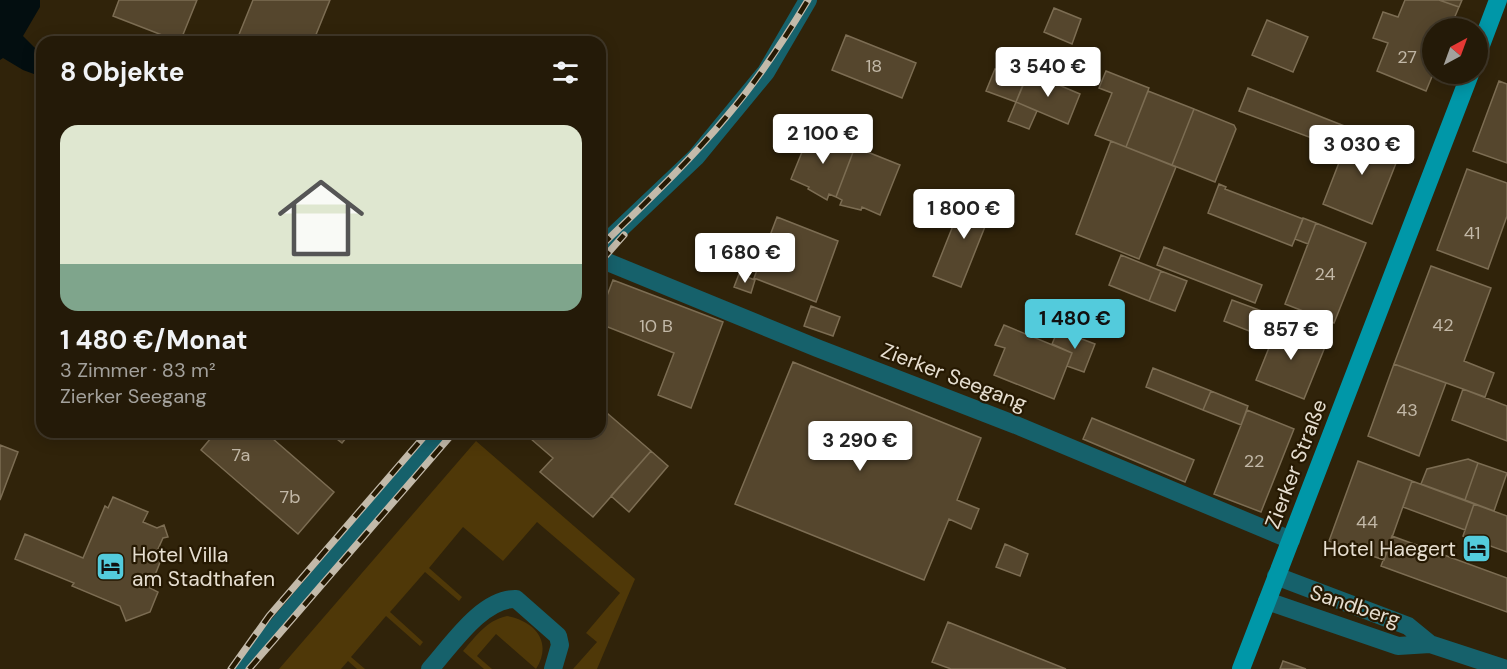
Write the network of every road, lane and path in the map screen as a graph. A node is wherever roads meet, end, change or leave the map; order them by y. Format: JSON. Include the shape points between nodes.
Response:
{"nodes":[{"id":1,"x":808,"y":0,"type":"edge"},
{"id":2,"x":1498,"y":0,"type":"edge"},
{"id":3,"x":1488,"y":26,"type":"edge"},
{"id":4,"x":1466,"y":84,"type":"edge"},
{"id":5,"x":606,"y":242,"type":"edge"},
{"id":6,"x":606,"y":261,"type":"edge"},
{"id":7,"x":437,"y":438,"type":"edge"},
{"id":8,"x":1291,"y":540,"type":"junction"},
{"id":9,"x":1276,"y":576,"type":"junction"},
{"id":10,"x":1267,"y":601,"type":"junction"},
{"id":11,"x":1430,"y":644,"type":"junction"},
{"id":12,"x":241,"y":669,"type":"edge"},
{"id":13,"x":430,"y":669,"type":"edge"},
{"id":14,"x":552,"y":669,"type":"edge"},
{"id":15,"x":1241,"y":669,"type":"edge"},
{"id":16,"x":1506,"y":669,"type":"edge"}],
"edges":[{"from":1,"to":5,"type":"street","via":[[766,72],[696,157]]},
{"from":2,"to":3,"type":"main road"},
{"from":4,"to":8,"type":"main road","name":"Zierker Straße"},
{"from":6,"to":8,"type":"street","name":"Zierker Seegang"},
{"from":7,"to":12,"type":"street"},
{"from":8,"to":9,"type":"main road","name":"Zierker Straße"},
{"from":9,"to":10,"type":"main road","name":"Zierker Straße"},
{"from":9,"to":11,"type":"street","name":"Sandberg","via":[[1408,626]]},
{"from":10,"to":11,"type":"street","name":"Sandberg","via":[[1398,646]]},
{"from":10,"to":15,"type":"main road","name":"Zierker Straße"},
{"from":11,"to":16,"type":"street","name":"Sandberg"},
{"from":13,"to":14,"type":"street","via":[[477,617],[492,605],[516,599],[558,636],[560,645]]}]}
